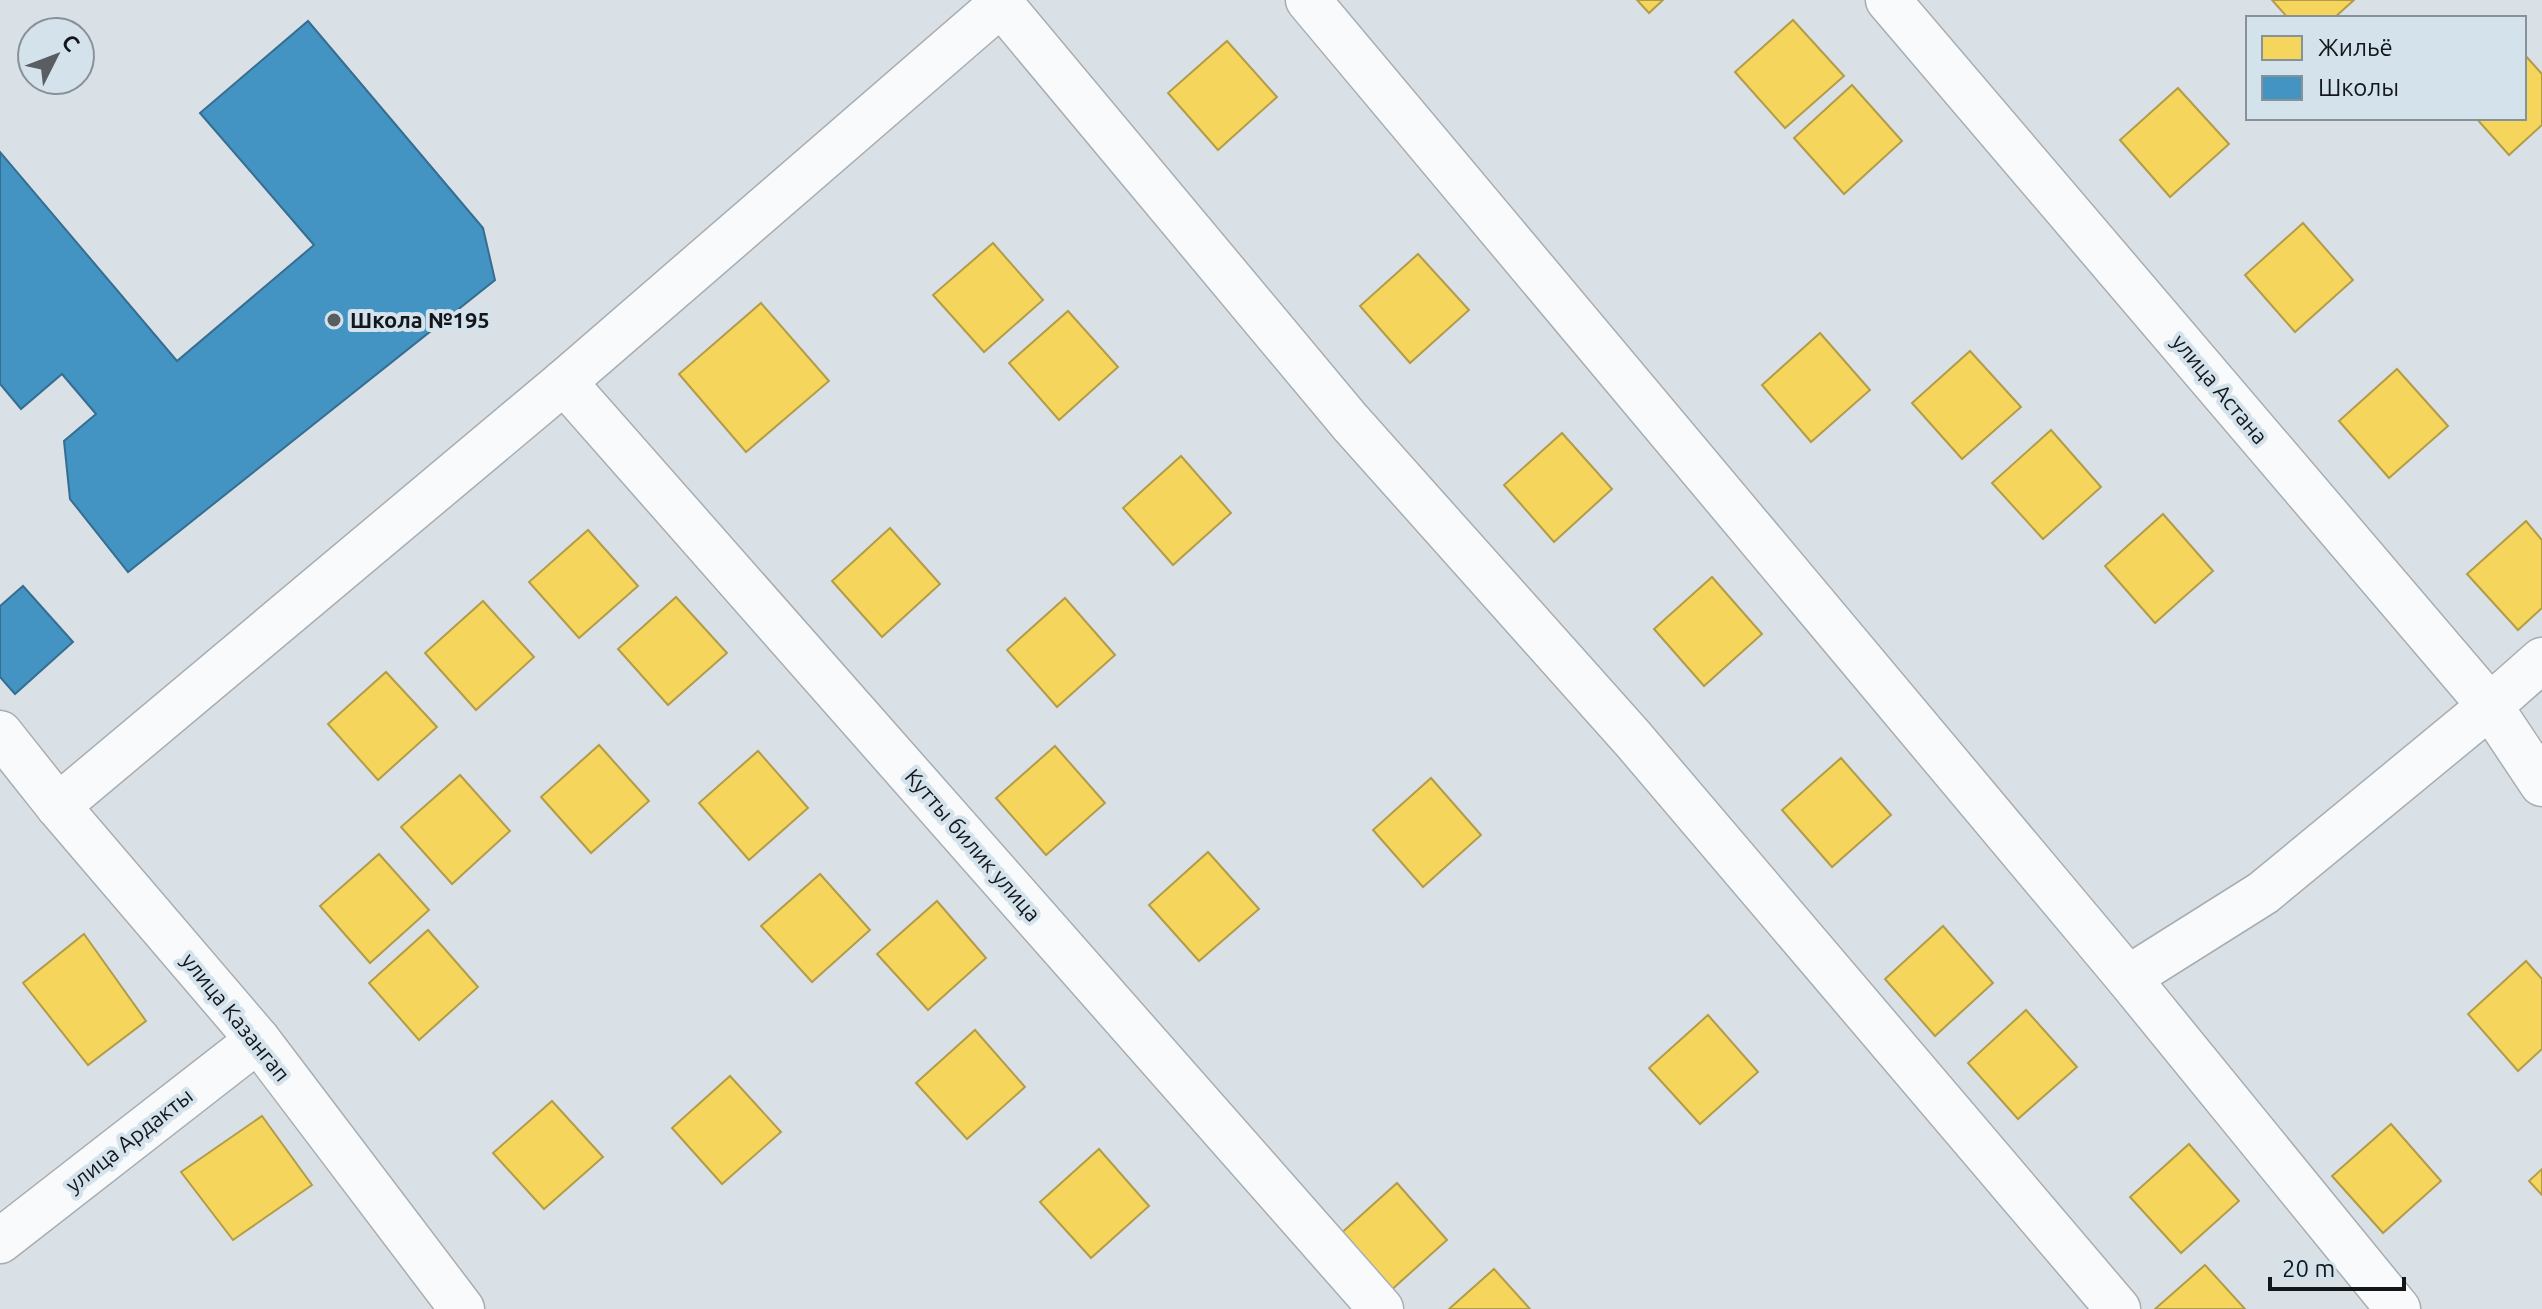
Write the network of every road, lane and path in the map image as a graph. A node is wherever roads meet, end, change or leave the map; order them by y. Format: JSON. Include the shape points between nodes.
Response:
{"nodes":[{"id":1,"x":1308,"y":0,"type":"edge"},
{"id":2,"x":1888,"y":0,"type":"edge"},
{"id":3,"x":1003,"y":2,"type":"edge"},
{"id":4,"x":564,"y":382,"type":"junction"},
{"id":5,"x":2542,"y":660,"type":"edge"},
{"id":6,"x":2490,"y":706,"type":"junction"},
{"id":7,"x":0,"y":733,"type":"edge"},
{"id":8,"x":2542,"y":784,"type":"edge"},
{"id":9,"x":58,"y":806,"type":"junction"},
{"id":10,"x":2128,"y":978,"type":"junction"},
{"id":11,"x":258,"y":1040,"type":"junction"},
{"id":12,"x":0,"y":1241,"type":"edge"},
{"id":13,"x":462,"y":1309,"type":"edge"},
{"id":14,"x":1381,"y":1309,"type":"edge"},
{"id":15,"x":2118,"y":1309,"type":"edge"},
{"id":16,"x":2398,"y":1309,"type":"edge"}],
"edges":[{"from":1,"to":10,"type":"street"},
{"from":2,"to":6,"type":"street","name":"улица Астана"},
{"from":3,"to":4,"type":"street"},
{"from":3,"to":15,"type":"street","via":[[1350,422],[1633,739]]},
{"from":4,"to":9,"type":"street"},
{"from":4,"to":14,"type":"street","name":"Кутты билик улица"},
{"from":5,"to":6,"type":"street"},
{"from":6,"to":8,"type":"street","name":"улица Астана"},
{"from":6,"to":10,"type":"street","via":[[2263,893]]},
{"from":7,"to":9,"type":"street","name":"улица Казангап"},
{"from":9,"to":11,"type":"street","name":"улица Казангап"},
{"from":10,"to":16,"type":"street"},
{"from":11,"to":12,"type":"street","name":"улица Ардакты"},
{"from":11,"to":13,"type":"street","name":"улица Казангап"}]}
